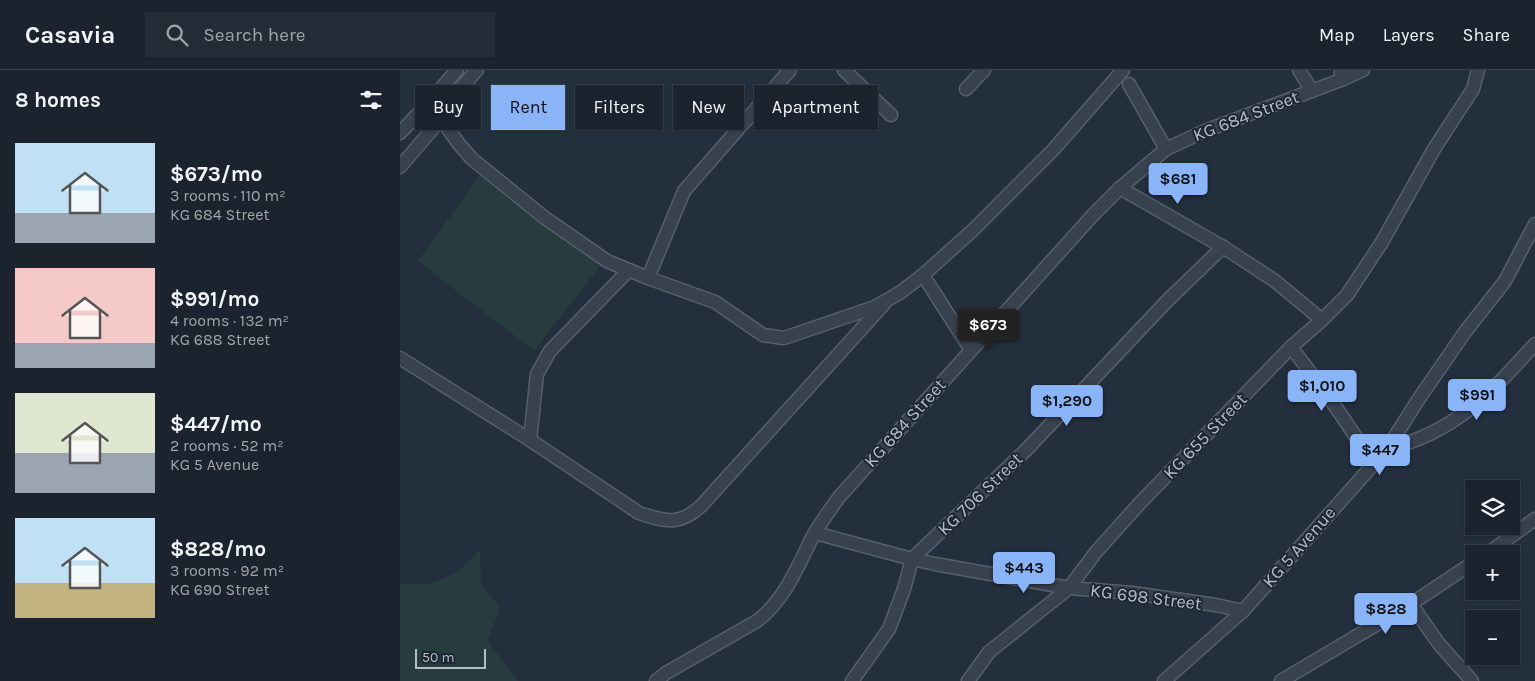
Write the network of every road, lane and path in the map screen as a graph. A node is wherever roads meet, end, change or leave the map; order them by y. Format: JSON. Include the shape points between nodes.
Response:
{"nodes":[{"id":1,"x":457,"y":70,"type":"edge"},
{"id":2,"x":477,"y":70,"type":"edge"},
{"id":3,"x":790,"y":70,"type":"edge"},
{"id":4,"x":844,"y":70,"type":"edge"},
{"id":5,"x":984,"y":70,"type":"edge"},
{"id":6,"x":1123,"y":70,"type":"edge"},
{"id":7,"x":1299,"y":70,"type":"edge"},
{"id":8,"x":1363,"y":70,"type":"edge"},
{"id":9,"x":1478,"y":70,"type":"edge"},
{"id":10,"x":1341,"y":75,"type":"edge"},
{"id":11,"x":1129,"y":84,"type":"dead end"},
{"id":12,"x":444,"y":85,"type":"edge"},
{"id":13,"x":464,"y":85,"type":"edge"},
{"id":14,"x":966,"y":89,"type":"dead end"},
{"id":15,"x":1312,"y":91,"type":"junction"},
{"id":16,"x":891,"y":115,"type":"dead end"},
{"id":17,"x":415,"y":118,"type":"edge"},
{"id":18,"x":432,"y":130,"type":"edge"},
{"id":19,"x":449,"y":130,"type":"edge"},
{"id":20,"x":400,"y":133,"type":"edge"},
{"id":21,"x":1166,"y":150,"type":"junction"},
{"id":22,"x":400,"y":167,"type":"edge"},
{"id":23,"x":1120,"y":188,"type":"junction"},
{"id":24,"x":1535,"y":224,"type":"edge"},
{"id":25,"x":1223,"y":246,"type":"junction"},
{"id":26,"x":629,"y":270,"type":"junction"},
{"id":27,"x":923,"y":275,"type":"junction"},
{"id":28,"x":648,"y":278,"type":"junction"},
{"id":29,"x":887,"y":300,"type":"junction"},
{"id":30,"x":1322,"y":320,"type":"junction"},
{"id":31,"x":1535,"y":344,"type":"edge"},
{"id":32,"x":1291,"y":347,"type":"junction"},
{"id":33,"x":971,"y":350,"type":"junction"},
{"id":34,"x":400,"y":358,"type":"edge"},
{"id":35,"x":530,"y":440,"type":"junction"},
{"id":36,"x":1387,"y":449,"type":"junction"},
{"id":37,"x":1372,"y":464,"type":"junction"},
{"id":38,"x":1535,"y":519,"type":"edge"},
{"id":39,"x":815,"y":533,"type":"junction"},
{"id":40,"x":1499,"y":545,"type":"edge"},
{"id":41,"x":912,"y":559,"type":"junction"},
{"id":42,"x":1465,"y":568,"type":"edge"},
{"id":43,"x":1070,"y":588,"type":"junction"},
{"id":44,"x":1411,"y":604,"type":"junction"},
{"id":45,"x":1243,"y":611,"type":"junction"},
{"id":46,"x":656,"y":681,"type":"edge"},
{"id":47,"x":852,"y":681,"type":"edge"},
{"id":48,"x":968,"y":681,"type":"edge"},
{"id":49,"x":1164,"y":681,"type":"edge"},
{"id":50,"x":1281,"y":681,"type":"edge"},
{"id":51,"x":1472,"y":681,"type":"edge"}],
"edges":[{"from":1,"to":12,"type":"street"},
{"from":2,"to":13,"type":"street"},
{"from":3,"to":28,"type":"street","via":[[684,191]]},
{"from":4,"to":16,"type":"street"},
{"from":5,"to":14,"type":"street"},
{"from":6,"to":27,"type":"street","via":[[1052,150]]},
{"from":7,"to":15,"type":"street"},
{"from":8,"to":10,"type":"street","name":"KG 684 Street"},
{"from":9,"to":30,"type":"street","name":"KG 655 Street","via":[[1472,89],[1382,242],[1347,295]]},
{"from":10,"to":15,"type":"street","name":"KG 684 Street"},
{"from":11,"to":21,"type":"street"},
{"from":15,"to":21,"type":"street","name":"KG 684 Street","via":[[1206,130]]},
{"from":17,"to":20,"type":"street"},
{"from":18,"to":22,"type":"street"},
{"from":19,"to":26,"type":"street","via":[[472,159],[545,218],[607,260]]},
{"from":21,"to":23,"type":"street","name":"KG 684 Street"},
{"from":23,"to":25,"type":"street"},
{"from":23,"to":33,"type":"street","name":"KG 684 Street"},
{"from":24,"to":36,"type":"street","name":"KG 5 Avenue","via":[[1505,281],[1465,332]]},
{"from":25,"to":30,"type":"street","via":[[1275,281]]},
{"from":25,"to":41,"type":"street","name":"KG 706 Street","via":[[1027,449]]},
{"from":26,"to":28,"type":"street"},
{"from":26,"to":35,"type":"street","via":[[550,351],[537,374]]},
{"from":27,"to":29,"type":"street"},
{"from":27,"to":33,"type":"street"},
{"from":28,"to":29,"type":"street","via":[[710,300],[763,335],[776,337],[790,336]]},
{"from":29,"to":35,"type":"street","via":[[702,505],[676,522],[639,513]]},
{"from":30,"to":32,"type":"street","name":"KG 655 Street"},
{"from":31,"to":36,"type":"street","via":[[1461,417],[1425,437]]},
{"from":32,"to":37,"type":"street"},
{"from":32,"to":43,"type":"street","name":"KG 655 Street","via":[[1140,503],[1096,552]]},
{"from":33,"to":39,"type":"street","name":"KG 684 Street","via":[[840,496]]},
{"from":34,"to":35,"type":"street"},
{"from":36,"to":37,"type":"street","name":"KG 5 Avenue"},
{"from":37,"to":45,"type":"street","name":"KG 5 Avenue"},
{"from":38,"to":40,"type":"street"},
{"from":39,"to":41,"type":"street","name":"KG 698 Street"},
{"from":39,"to":46,"type":"street","name":"KG 684 Street","via":[[790,581],[767,613]]},
{"from":41,"to":43,"type":"street","name":"KG 698 Street"},
{"from":41,"to":47,"type":"street","via":[[889,629]]},
{"from":42,"to":44,"type":"street"},
{"from":43,"to":45,"type":"street","name":"KG 698 Street","via":[[1132,593]]},
{"from":43,"to":48,"type":"street","name":"KG 655 Street","via":[[989,652]]},
{"from":44,"to":50,"type":"street"},
{"from":44,"to":51,"type":"street","via":[[1439,644]]},
{"from":45,"to":49,"type":"street","name":"KG 5 Avenue"}]}
